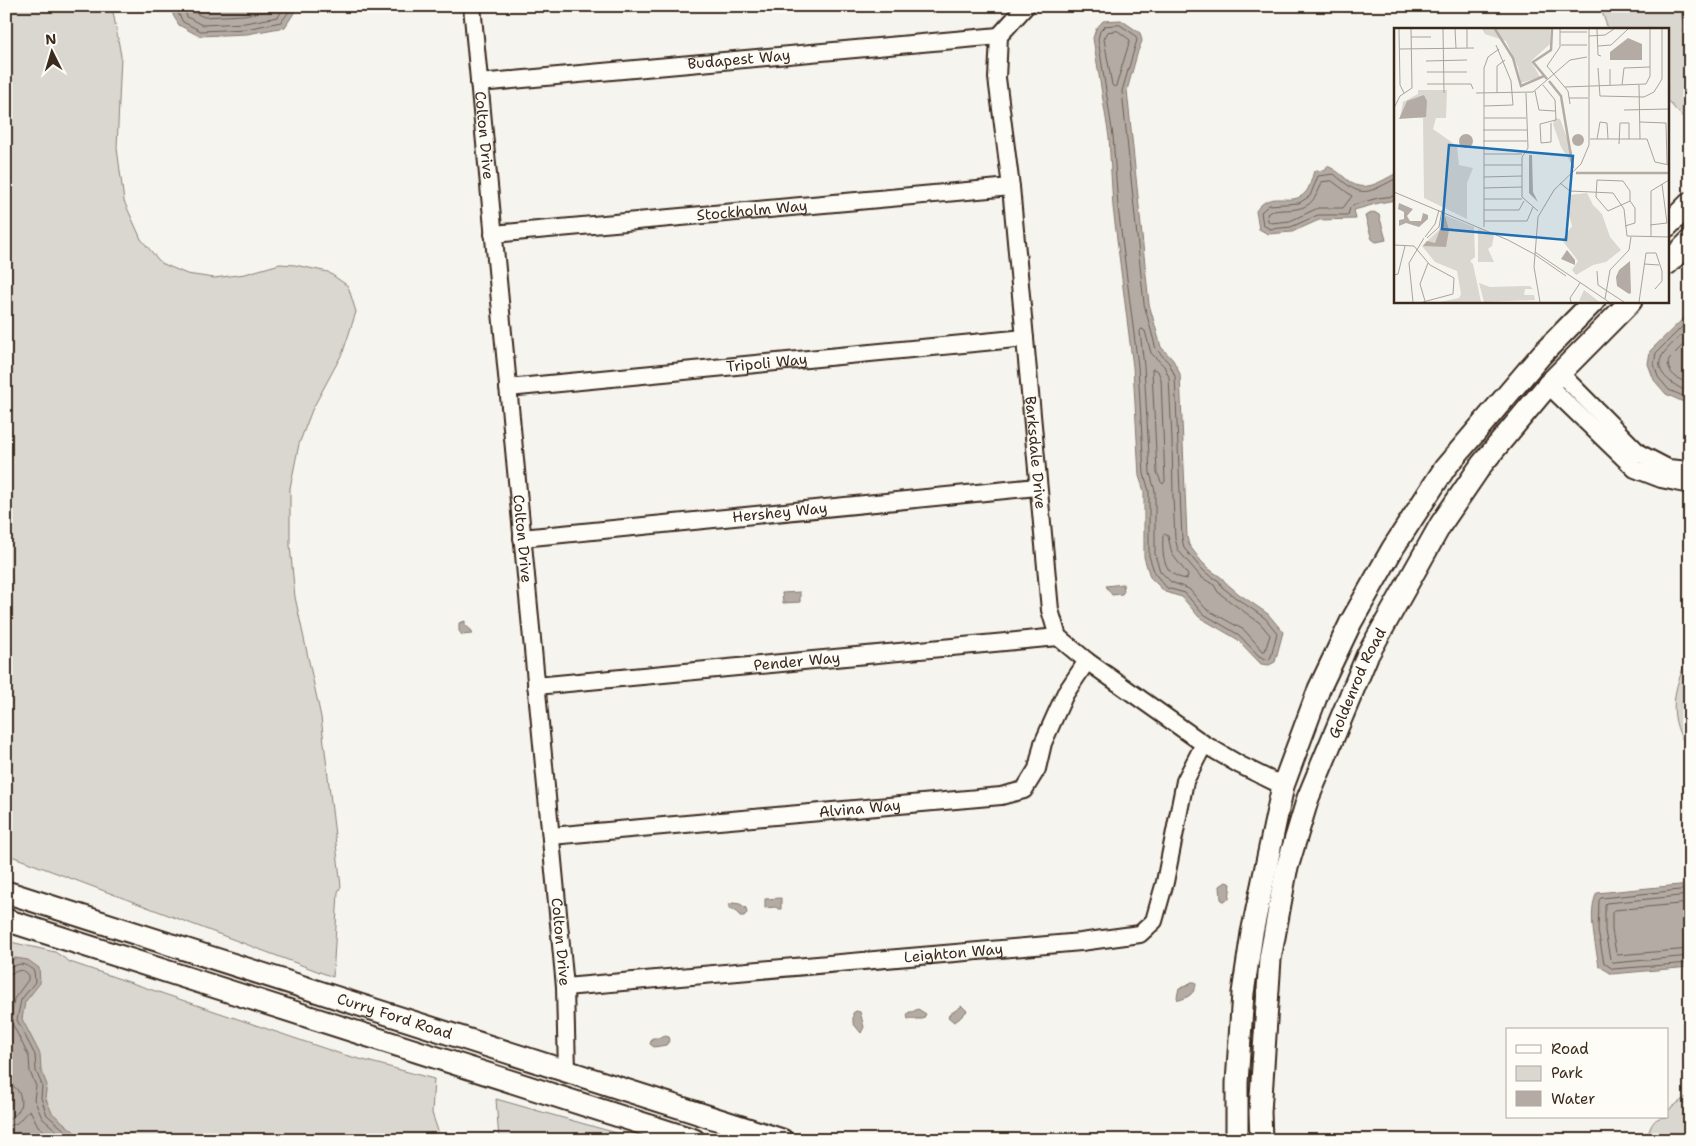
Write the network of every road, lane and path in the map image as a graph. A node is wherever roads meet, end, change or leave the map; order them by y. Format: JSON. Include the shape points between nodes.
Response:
{"nodes":[{"id":1,"x":472,"y":6,"type":"edge"},
{"id":2,"x":1026,"y":6,"type":"edge"},
{"id":3,"x":999,"y":36,"type":"junction"},
{"id":4,"x":479,"y":83,"type":"junction"},
{"id":5,"x":1011,"y":187,"type":"junction"},
{"id":6,"x":1690,"y":203,"type":"edge"},
{"id":7,"x":1668,"y":225,"type":"edge"},
{"id":8,"x":493,"y":234,"type":"junction"},
{"id":9,"x":1690,"y":241,"type":"edge"},
{"id":10,"x":1668,"y":263,"type":"edge"},
{"id":11,"x":1630,"y":302,"type":"edge"},
{"id":12,"x":1588,"y":307,"type":"edge"},
{"id":13,"x":1025,"y":338,"type":"junction"},
{"id":14,"x":1542,"y":354,"type":"junction"},
{"id":15,"x":1554,"y":379,"type":"junction"},
{"id":16,"x":508,"y":388,"type":"junction"},
{"id":17,"x":1510,"y":429,"type":"junction"},
{"id":18,"x":1690,"y":470,"type":"edge"},
{"id":19,"x":1690,"y":485,"type":"edge"},
{"id":20,"x":1038,"y":487,"type":"junction"},
{"id":21,"x":522,"y":538,"type":"junction"},
{"id":22,"x":1058,"y":637,"type":"junction"},
{"id":23,"x":1087,"y":661,"type":"junction"},
{"id":24,"x":536,"y":686,"type":"junction"},
{"id":25,"x":1319,"y":689,"type":"junction"},
{"id":26,"x":1204,"y":744,"type":"junction"},
{"id":27,"x":1321,"y":767,"type":"junction"},
{"id":28,"x":1283,"y":786,"type":"junction"},
{"id":29,"x":551,"y":836,"type":"junction"},
{"id":30,"x":1286,"y":870,"type":"junction"},
{"id":31,"x":6,"y":892,"type":"edge"},
{"id":32,"x":6,"y":920,"type":"edge"},
{"id":33,"x":565,"y":987,"type":"junction"},
{"id":34,"x":270,"y":1004,"type":"junction"},
{"id":35,"x":567,"y":1072,"type":"junction"},
{"id":36,"x":575,"y":1102,"type":"junction"},
{"id":37,"x":694,"y":1140,"type":"edge"},
{"id":38,"x":752,"y":1140,"type":"edge"},
{"id":39,"x":782,"y":1140,"type":"edge"},
{"id":40,"x":1237,"y":1140,"type":"edge"},
{"id":41,"x":1261,"y":1140,"type":"edge"}],
"edges":[{"from":1,"to":4,"type":"street","name":"Colton Drive"},
{"from":2,"to":3,"type":"street"},
{"from":3,"to":4,"type":"street","name":"Budapest Way"},
{"from":3,"to":5,"type":"street","name":"Barksdale Drive","via":[[997,78]]},
{"from":4,"to":8,"type":"street","name":"Colton Drive"},
{"from":5,"to":8,"type":"street","name":"Stockholm Way"},
{"from":5,"to":13,"type":"street","name":"Barksdale Drive"},
{"from":6,"to":7,"type":"main road"},
{"from":8,"to":16,"type":"street","name":"Colton Drive"},
{"from":9,"to":10,"type":"main road"},
{"from":11,"to":15,"type":"main road","name":"Goldenrod Road"},
{"from":12,"to":14,"type":"main road","name":"Goldenrod Road"},
{"from":12,"to":15,"type":"main road","via":[[1577,329],[1554,356]]},
{"from":13,"to":16,"type":"street","name":"Tripoli Way"},
{"from":13,"to":20,"type":"street","name":"Barksdale Drive"},
{"from":14,"to":17,"type":"main road"},
{"from":14,"to":25,"type":"main road","name":"Goldenrod Road","via":[[1445,468],[1393,548]]},
{"from":15,"to":17,"type":"main road","name":"Goldenrod Road"},
{"from":15,"to":18,"type":"street","via":[[1638,453],[1668,468]]},
{"from":15,"to":19,"type":"street","via":[[1635,469]]},
{"from":16,"to":21,"type":"street","name":"Colton Drive"},
{"from":17,"to":27,"type":"main road","name":"Goldenrod Road","via":[[1441,524],[1367,656]]},
{"from":20,"to":21,"type":"street","name":"Hershey Way"},
{"from":20,"to":22,"type":"street","name":"Barksdale Drive","via":[[1050,610]]},
{"from":21,"to":24,"type":"street","name":"Colton Drive"},
{"from":22,"to":23,"type":"street"},
{"from":22,"to":24,"type":"street","name":"Pender Way"},
{"from":23,"to":26,"type":"street"},
{"from":23,"to":29,"type":"street","name":"Alvina Way","via":[[1065,694],[1043,743],[1037,769],[1024,790],[1001,796]]},
{"from":24,"to":29,"type":"street","name":"Colton Drive"},
{"from":25,"to":27,"type":"main road","via":[[1310,757]]},
{"from":25,"to":28,"type":"main road","name":"Goldenrod Road"},
{"from":26,"to":28,"type":"street"},
{"from":26,"to":33,"type":"street","name":"Leighton Way","via":[[1185,781],[1154,920],[1140,934],[1082,942]]},
{"from":27,"to":30,"type":"main road","name":"Goldenrod Road"},
{"from":28,"to":30,"type":"main road","via":[[1293,804],[1286,841]]},
{"from":28,"to":40,"type":"main road","name":"Goldenrod Road","via":[[1252,933],[1243,993]]},
{"from":29,"to":33,"type":"street","name":"Colton Drive"},
{"from":30,"to":41,"type":"main road","name":"Goldenrod Road","via":[[1270,959]]},
{"from":31,"to":35,"type":"main road","name":"Curry Ford Road"},
{"from":32,"to":34,"type":"main road","name":"Curry Ford Road"},
{"from":33,"to":35,"type":"street","name":"Colton Drive"},
{"from":34,"to":35,"type":"main road","via":[[301,1004],[532,1077],[551,1077]]},
{"from":34,"to":36,"type":"main road","name":"Curry Ford Road"},
{"from":35,"to":39,"type":"main road","name":"Curry Ford Road"},
{"from":36,"to":37,"type":"main road","name":"Curry Ford Road"},
{"from":36,"to":38,"type":"main road","via":[[585,1091],[592,1090]]}]}
